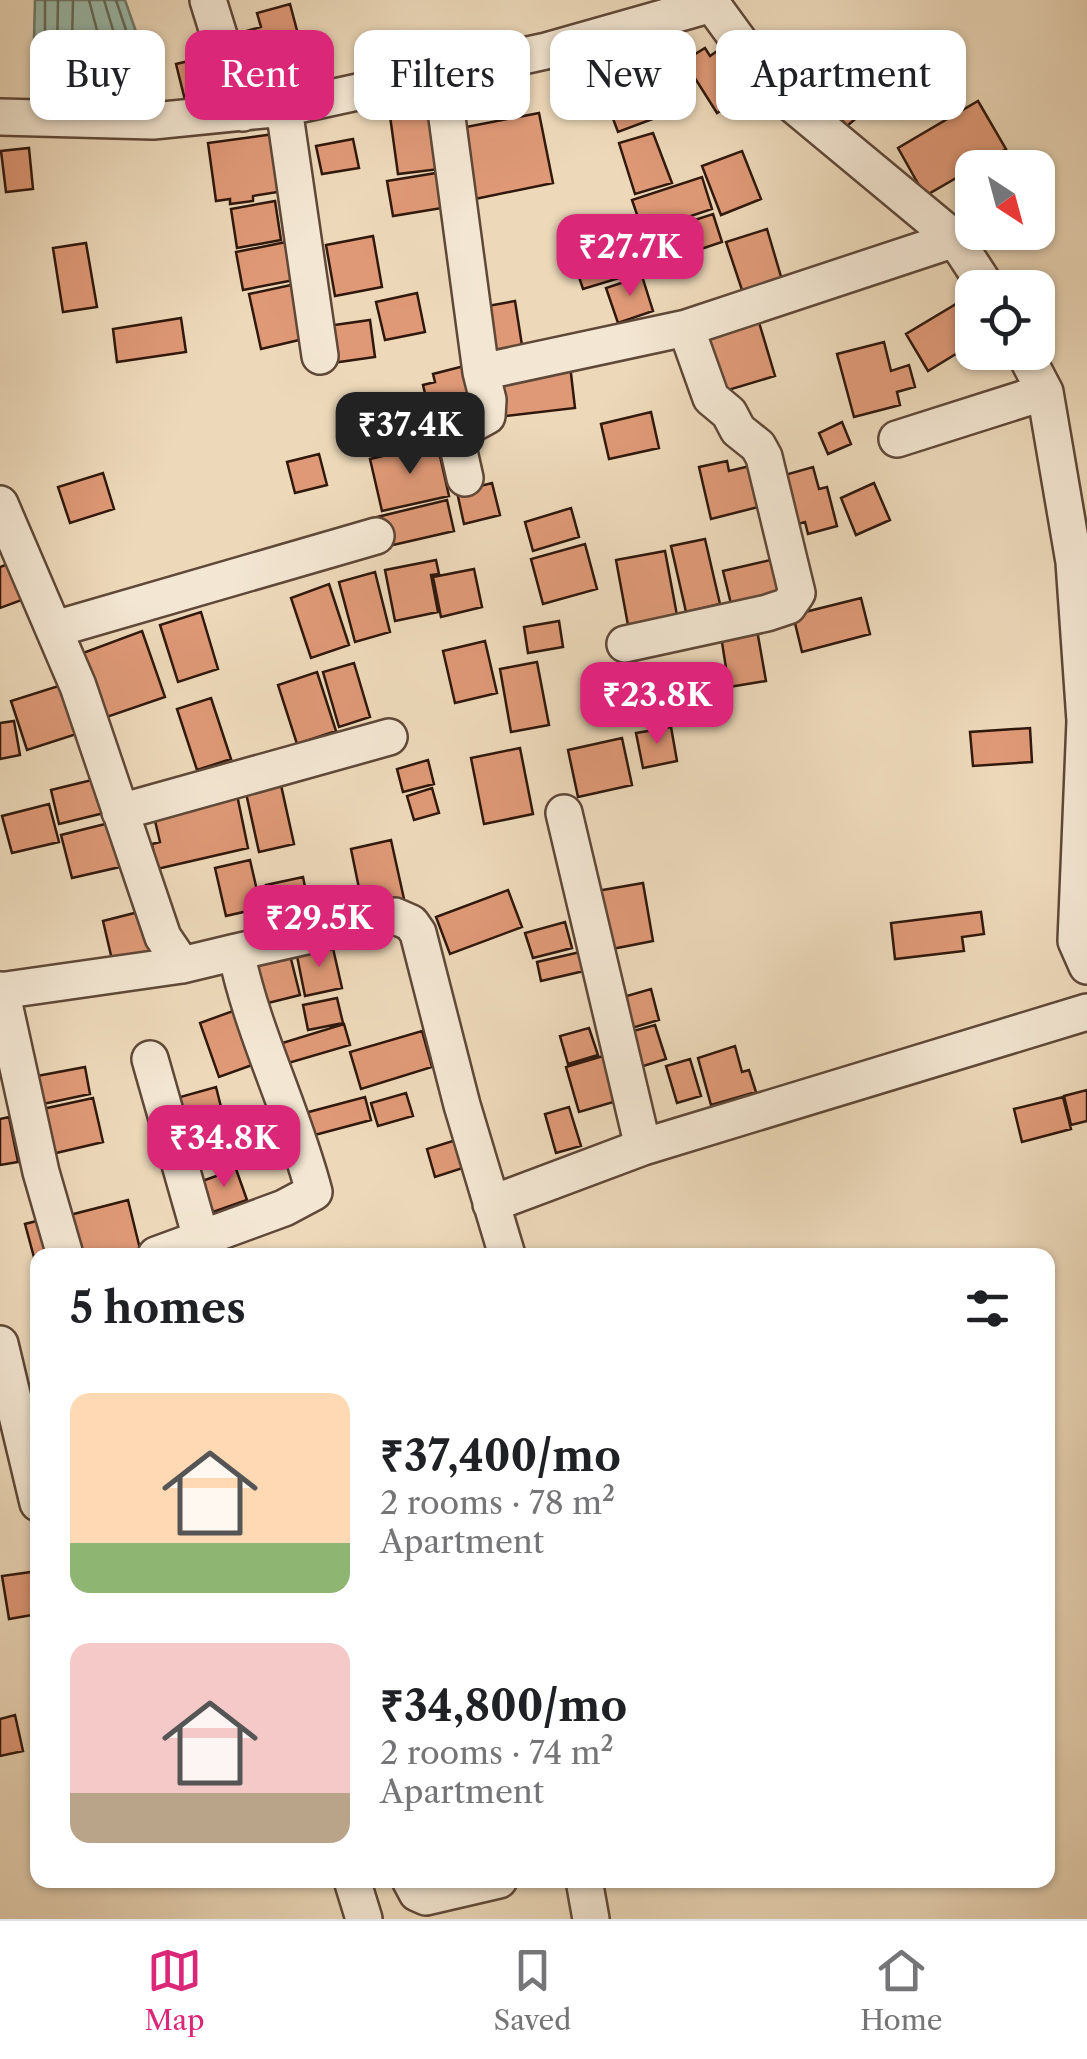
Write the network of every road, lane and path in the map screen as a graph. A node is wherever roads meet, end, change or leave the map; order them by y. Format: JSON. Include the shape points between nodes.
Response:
{"nodes":[{"id":1,"x":208,"y":0,"type":"edge"},
{"id":2,"x":711,"y":2,"type":"edge"},
{"id":3,"x":217,"y":30,"type":"edge"},
{"id":4,"x":530,"y":54,"type":"edge"},
{"id":5,"x":0,"y":116,"type":"edge"},
{"id":6,"x":185,"y":118,"type":"edge"},
{"id":7,"x":286,"y":120,"type":"edge"},
{"id":8,"x":447,"y":120,"type":"edge"},
{"id":9,"x":955,"y":239,"type":"joint"},
{"id":10,"x":686,"y":328,"type":"junction"},
{"id":11,"x":320,"y":356,"type":"dead end"},
{"id":12,"x":1033,"y":370,"type":"edge"},
{"id":13,"x":481,"y":372,"type":"junction"},
{"id":14,"x":1045,"y":392,"type":"junction"},
{"id":15,"x":897,"y":439,"type":"dead end"},
{"id":16,"x":465,"y":478,"type":"dead end"},
{"id":17,"x":0,"y":504,"type":"edge"},
{"id":18,"x":376,"y":536,"type":"dead end"},
{"id":19,"x":55,"y":629,"type":"junction"},
{"id":20,"x":625,"y":644,"type":"dead end"},
{"id":21,"x":389,"y":736,"type":"dead end"},
{"id":22,"x":120,"y":812,"type":"junction"},
{"id":23,"x":564,"y":813,"type":"dead end"},
{"id":24,"x":236,"y":952,"type":"junction"},
{"id":25,"x":182,"y":966,"type":"junction"},
{"id":26,"x":1087,"y":966,"type":"edge"},
{"id":27,"x":1,"y":991,"type":"edge"},
{"id":28,"x":1087,"y":1012,"type":"edge"},
{"id":29,"x":150,"y":1059,"type":"dead end"},
{"id":30,"x":643,"y":1147,"type":"junction"},
{"id":31,"x":491,"y":1204,"type":"junction"},
{"id":32,"x":201,"y":1238,"type":"junction"},
{"id":33,"x":63,"y":1248,"type":"edge"},
{"id":34,"x":175,"y":1248,"type":"edge"},
{"id":35,"x":504,"y":1248,"type":"edge"},
{"id":36,"x":0,"y":1344,"type":"edge"},
{"id":37,"x":30,"y":1464,"type":"edge"},
{"id":38,"x":354,"y":1888,"type":"edge"},
{"id":39,"x":414,"y":1888,"type":"edge"},
{"id":40,"x":472,"y":1888,"type":"edge"},
{"id":41,"x":585,"y":1888,"type":"edge"},
{"id":42,"x":364,"y":1919,"type":"edge"},
{"id":43,"x":591,"y":1919,"type":"edge"}],
"edges":[{"from":1,"to":3,"type":"street"},
{"from":2,"to":4,"type":"street"},
{"from":2,"to":9,"type":"street","via":[[773,88]]},
{"from":5,"to":6,"type":"street"},
{"from":7,"to":11,"type":"street"},
{"from":8,"to":13,"type":"street"},
{"from":9,"to":10,"type":"street"},
{"from":10,"to":13,"type":"street"},
{"from":10,"to":20,"type":"street","via":[[711,398],[764,457],[797,593],[788,606],[766,613]]},
{"from":12,"to":14,"type":"street"},
{"from":13,"to":16,"type":"street","via":[[487,416],[456,438]]},
{"from":14,"to":15,"type":"street"},
{"from":14,"to":26,"type":"street","via":[[1074,562],[1085,721],[1076,940]]},
{"from":17,"to":19,"type":"street"},
{"from":18,"to":19,"type":"street"},
{"from":19,"to":22,"type":"street"},
{"from":21,"to":22,"type":"street"},
{"from":22,"to":25,"type":"street","via":[[163,937]]},
{"from":23,"to":30,"type":"street"},
{"from":24,"to":25,"type":"street"},
{"from":24,"to":31,"type":"street","via":[[396,916],[412,923]]},
{"from":24,"to":32,"type":"street","via":[[314,1192]]},
{"from":25,"to":27,"type":"street"},
{"from":27,"to":33,"type":"street"},
{"from":28,"to":30,"type":"street"},
{"from":29,"to":32,"type":"street"},
{"from":30,"to":31,"type":"street"},
{"from":31,"to":35,"type":"street"},
{"from":32,"to":34,"type":"street"},
{"from":36,"to":37,"type":"street"},
{"from":38,"to":42,"type":"street"},
{"from":39,"to":40,"type":"street","via":[[426,1897]]},
{"from":41,"to":43,"type":"street"}]}
